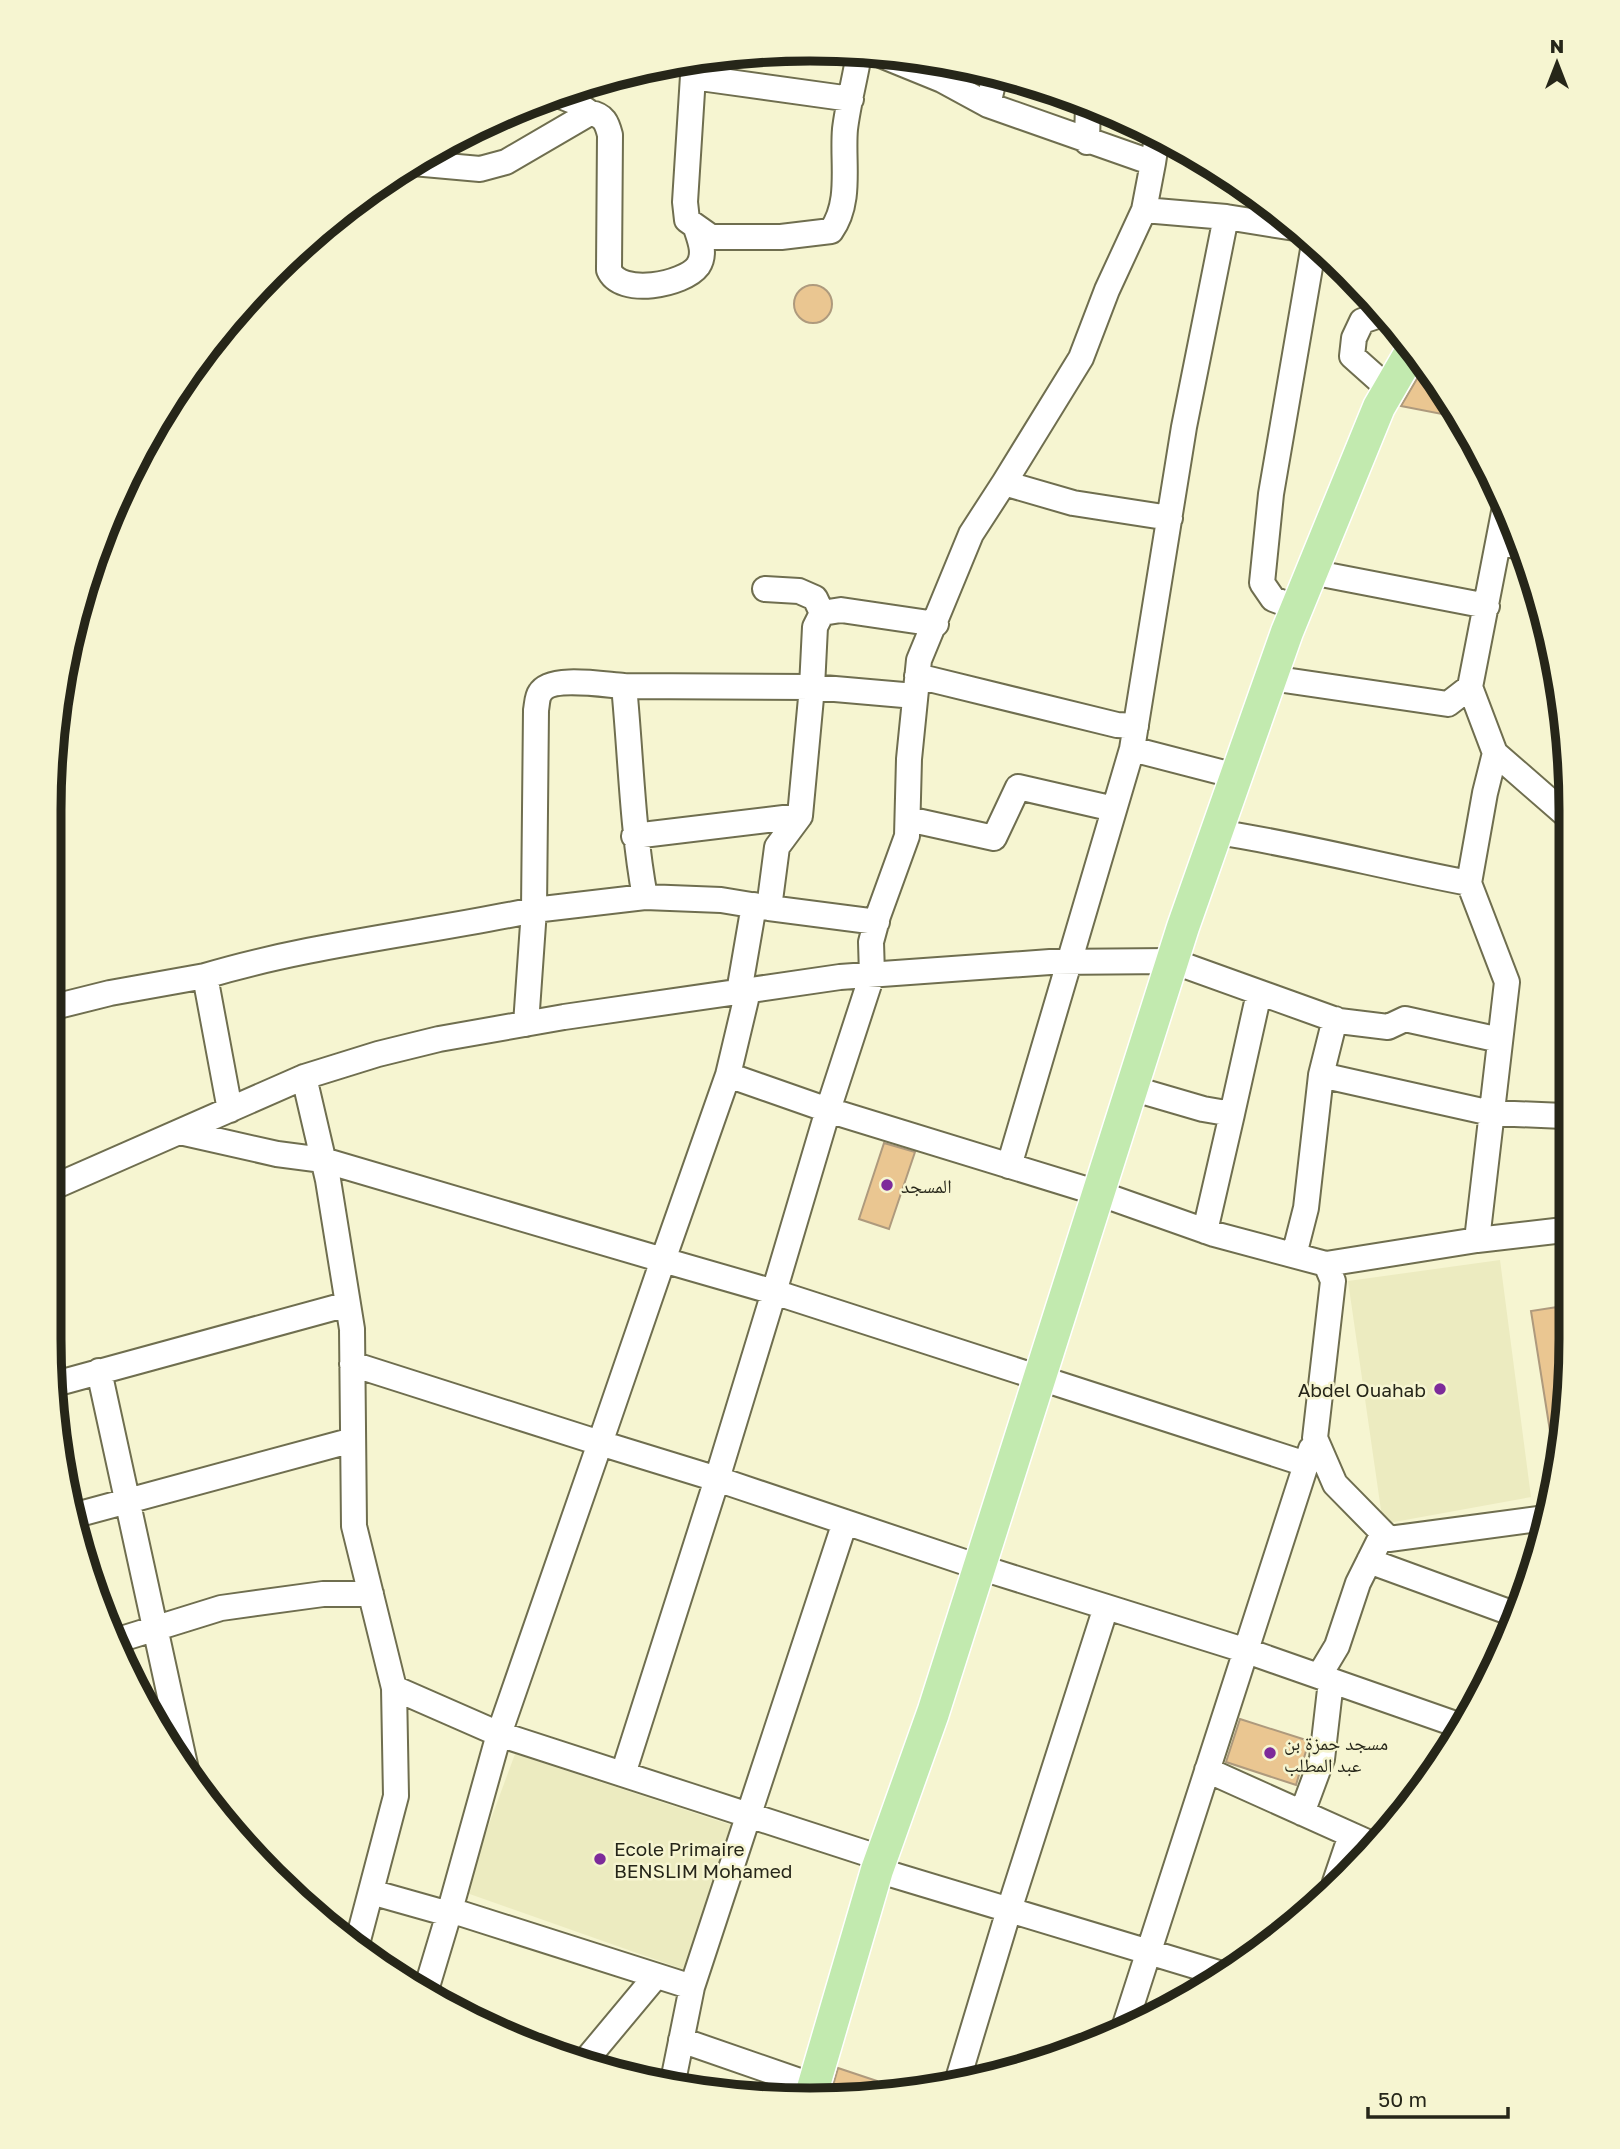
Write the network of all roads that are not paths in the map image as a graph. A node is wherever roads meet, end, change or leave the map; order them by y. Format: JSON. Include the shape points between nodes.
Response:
{"nodes":[{"id":1,"x":857,"y":63,"type":"edge"},
{"id":2,"x":916,"y":69,"type":"edge"},
{"id":3,"x":699,"y":70,"type":"edge"},
{"id":4,"x":693,"y":71,"type":"edge"},
{"id":5,"x":993,"y":84,"type":"edge"},
{"id":6,"x":850,"y":99,"type":"junction"},
{"id":7,"x":571,"y":100,"type":"edge"},
{"id":8,"x":988,"y":105,"type":"junction"},
{"id":9,"x":590,"y":113,"type":"junction"},
{"id":10,"x":1088,"y":115,"type":"edge"},
{"id":11,"x":1087,"y":142,"type":"junction"},
{"id":12,"x":1156,"y":146,"type":"edge"},
{"id":13,"x":1153,"y":163,"type":"junction"},
{"id":14,"x":432,"y":165,"type":"edge"},
{"id":15,"x":1144,"y":210,"type":"junction"},
{"id":16,"x":1226,"y":217,"type":"junction"},
{"id":17,"x":1277,"y":225,"type":"edge"},
{"id":18,"x":695,"y":228,"type":"junction"},
{"id":19,"x":1312,"y":255,"type":"edge"},
{"id":20,"x":1374,"y":317,"type":"edge"},
{"id":21,"x":1407,"y":358,"type":"edge"},
{"id":22,"x":1389,"y":389,"type":"junction"},
{"id":23,"x":1004,"y":483,"type":"junction"},
{"id":24,"x":1170,"y":517,"type":"junction"},
{"id":25,"x":1511,"y":546,"type":"edge"},
{"id":26,"x":1311,"y":572,"type":"junction"},
{"id":27,"x":765,"y":589,"type":"dead end"},
{"id":28,"x":1487,"y":606,"type":"junction"},
{"id":29,"x":1297,"y":608,"type":"junction"},
{"id":30,"x":822,"y":613,"type":"junction"},
{"id":31,"x":936,"y":624,"type":"junction"},
{"id":32,"x":1271,"y":678,"type":"junction"},
{"id":33,"x":624,"y":686,"type":"junction"},
{"id":34,"x":916,"y":686,"type":"junction"},
{"id":35,"x":812,"y":687,"type":"junction"},
{"id":36,"x":1471,"y":687,"type":"junction"},
{"id":37,"x":1134,"y":737,"type":"junction"},
{"id":38,"x":1495,"y":753,"type":"junction"},
{"id":39,"x":1236,"y":776,"type":"junction"},
{"id":40,"x":1114,"y":809,"type":"junction"},
{"id":41,"x":1559,"y":810,"type":"edge"},
{"id":42,"x":800,"y":816,"type":"junction"},
{"id":43,"x":908,"y":819,"type":"junction"},
{"id":44,"x":1217,"y":832,"type":"junction"},
{"id":45,"x":634,"y":836,"type":"junction"},
{"id":46,"x":1469,"y":883,"type":"junction"},
{"id":47,"x":645,"y":897,"type":"junction"},
{"id":48,"x":761,"y":907,"type":"junction"},
{"id":49,"x":534,"y":910,"type":"junction"},
{"id":50,"x":877,"y":922,"type":"junction"},
{"id":51,"x":1172,"y":961,"type":"junction"},
{"id":52,"x":1067,"y":962,"type":"junction"},
{"id":53,"x":872,"y":975,"type":"junction"},
{"id":54,"x":205,"y":976,"type":"junction"},
{"id":55,"x":744,"y":991,"type":"junction"},
{"id":56,"x":1259,"y":993,"type":"junction"},
{"id":57,"x":61,"y":1006,"type":"edge"},
{"id":58,"x":1335,"y":1019,"type":"junction"},
{"id":59,"x":526,"y":1024,"type":"junction"},
{"id":60,"x":1500,"y":1040,"type":"junction"},
{"id":61,"x":728,"y":1075,"type":"junction"},
{"id":62,"x":1321,"y":1075,"type":"junction"},
{"id":63,"x":304,"y":1077,"type":"junction"},
{"id":64,"x":1132,"y":1088,"type":"junction"},
{"id":65,"x":230,"y":1110,"type":"junction"},
{"id":66,"x":828,"y":1110,"type":"junction"},
{"id":67,"x":1492,"y":1113,"type":"junction"},
{"id":68,"x":1233,"y":1114,"type":"junction"},
{"id":69,"x":1559,"y":1116,"type":"edge"},
{"id":70,"x":180,"y":1132,"type":"junction"},
{"id":71,"x":323,"y":1160,"type":"junction"},
{"id":72,"x":1009,"y":1166,"type":"junction"},
{"id":73,"x":61,"y":1184,"type":"edge"},
{"id":74,"x":1098,"y":1193,"type":"junction"},
{"id":75,"x":1205,"y":1231,"type":"junction"},
{"id":76,"x":1559,"y":1231,"type":"edge"},
{"id":77,"x":1477,"y":1240,"type":"junction"},
{"id":78,"x":1294,"y":1255,"type":"junction"},
{"id":79,"x":663,"y":1260,"type":"junction"},
{"id":80,"x":1326,"y":1264,"type":"junction"},
{"id":81,"x":774,"y":1292,"type":"junction"},
{"id":82,"x":348,"y":1304,"type":"junction"},
{"id":83,"x":352,"y":1364,"type":"junction"},
{"id":84,"x":99,"y":1371,"type":"junction"},
{"id":85,"x":1038,"y":1380,"type":"junction"},
{"id":86,"x":63,"y":1382,"type":"edge"},
{"id":87,"x":1315,"y":1438,"type":"junction"},
{"id":88,"x":353,"y":1440,"type":"junction"},
{"id":89,"x":600,"y":1443,"type":"junction"},
{"id":90,"x":1306,"y":1464,"type":"junction"},
{"id":91,"x":717,"y":1479,"type":"junction"},
{"id":92,"x":128,"y":1503,"type":"junction"},
{"id":93,"x":83,"y":1514,"type":"edge"},
{"id":94,"x":1536,"y":1519,"type":"edge"},
{"id":95,"x":845,"y":1522,"type":"junction"},
{"id":96,"x":1383,"y":1533,"type":"junction"},
{"id":97,"x":1369,"y":1561,"type":"junction"},
{"id":98,"x":979,"y":1567,"type":"junction"},
{"id":99,"x":371,"y":1594,"type":"junction"},
{"id":100,"x":1106,"y":1607,"type":"junction"},
{"id":101,"x":1507,"y":1611,"type":"edge"},
{"id":102,"x":155,"y":1629,"type":"junction"},
{"id":103,"x":124,"y":1638,"type":"edge"},
{"id":104,"x":1244,"y":1650,"type":"junction"},
{"id":105,"x":1325,"y":1679,"type":"junction"},
{"id":106,"x":394,"y":1688,"type":"junction"},
{"id":107,"x":1452,"y":1723,"type":"edge"},
{"id":108,"x":499,"y":1734,"type":"junction"},
{"id":109,"x":180,"y":1744,"type":"edge"},
{"id":110,"x":1207,"y":1770,"type":"junction"},
{"id":111,"x":623,"y":1774,"type":"junction"},
{"id":112,"x":1302,"y":1813,"type":"junction"},
{"id":113,"x":750,"y":1816,"type":"junction"},
{"id":114,"x":1351,"y":1835,"type":"junction"},
{"id":115,"x":1365,"y":1841,"type":"edge"},
{"id":116,"x":879,"y":1864,"type":"junction"},
{"id":117,"x":1340,"y":1867,"type":"edge"},
{"id":118,"x":371,"y":1892,"type":"junction"},
{"id":119,"x":1009,"y":1910,"type":"junction"},
{"id":120,"x":449,"y":1912,"type":"junction"},
{"id":121,"x":359,"y":1937,"type":"edge"},
{"id":122,"x":1150,"y":1952,"type":"junction"},
{"id":123,"x":1211,"y":1971,"type":"edge"},
{"id":124,"x":656,"y":1976,"type":"junction"},
{"id":125,"x":428,"y":1982,"type":"edge"},
{"id":126,"x":692,"y":1987,"type":"junction"},
{"id":127,"x":1128,"y":2017,"type":"edge"},
{"id":128,"x":681,"y":2040,"type":"junction"},
{"id":129,"x":591,"y":2054,"type":"edge"},
{"id":130,"x":960,"y":2072,"type":"edge"},
{"id":131,"x":674,"y":2075,"type":"edge"},
{"id":132,"x":805,"y":2088,"type":"edge"},
{"id":133,"x":814,"y":2088,"type":"edge"}],
"edges":[{"from":1,"to":6,"type":"street"},
{"from":2,"to":8,"type":"street"},
{"from":3,"to":6,"type":"street"},
{"from":4,"to":18,"type":"street","via":[[685,202],[687,220]]},
{"from":5,"to":8,"type":"street"},
{"from":6,"to":18,"type":"street","via":[[843,204],[831,231],[711,237]]},
{"from":7,"to":9,"type":"street"},
{"from":8,"to":11,"type":"street"},
{"from":9,"to":14,"type":"street","via":[[506,162],[480,169]]},
{"from":9,"to":18,"type":"street","via":[[606,121],[610,135],[612,277],[627,285],[660,285],[688,273],[698,266],[701,256]]},
{"from":10,"to":11,"type":"street"},
{"from":11,"to":13,"type":"street"},
{"from":12,"to":13,"type":"street"},
{"from":13,"to":15,"type":"street"},
{"from":15,"to":16,"type":"street"},
{"from":15,"to":23,"type":"street","via":[[1081,358]]},
{"from":16,"to":17,"type":"street"},
{"from":16,"to":24,"type":"street"},
{"from":19,"to":29,"type":"street","via":[[1271,494],[1262,583],[1273,598]]},
{"from":20,"to":22,"type":"street","via":[[1362,321],[1352,356]]},
{"from":21,"to":22,"type":"main road"},
{"from":22,"to":26,"type":"main road"},
{"from":23,"to":24,"type":"street","via":[[1073,503]]},
{"from":23,"to":31,"type":"street","via":[[971,534]]},
{"from":24,"to":37,"type":"street"},
{"from":25,"to":28,"type":"street"},
{"from":26,"to":28,"type":"street"},
{"from":26,"to":29,"type":"main road"},
{"from":27,"to":30,"type":"street","via":[[799,591],[815,598]]},
{"from":28,"to":36,"type":"street"},
{"from":29,"to":32,"type":"main road"},
{"from":30,"to":31,"type":"street","via":[[841,610]]},
{"from":30,"to":35,"type":"street","via":[[816,627]]},
{"from":31,"to":34,"type":"street","via":[[919,660]]},
{"from":32,"to":36,"type":"street","via":[[1448,704]]},
{"from":32,"to":39,"type":"main road"},
{"from":33,"to":35,"type":"street"},
{"from":33,"to":45,"type":"street"},
{"from":33,"to":49,"type":"street","via":[[572,682],[548,685],[540,693],[536,710]]},
{"from":34,"to":35,"type":"street"},
{"from":34,"to":37,"type":"street","via":[[1117,725]]},
{"from":34,"to":43,"type":"street"},
{"from":35,"to":42,"type":"street"},
{"from":36,"to":38,"type":"street"},
{"from":37,"to":39,"type":"street"},
{"from":37,"to":40,"type":"street"},
{"from":38,"to":41,"type":"street"},
{"from":38,"to":46,"type":"street"},
{"from":39,"to":44,"type":"main road"},
{"from":40,"to":43,"type":"street","via":[[1018,788],[994,838]]},
{"from":40,"to":52,"type":"street"},
{"from":42,"to":45,"type":"street"},
{"from":42,"to":48,"type":"street","via":[[777,847]]},
{"from":43,"to":50,"type":"street","via":[[907,836]]},
{"from":44,"to":46,"type":"street"},
{"from":44,"to":51,"type":"main road"},
{"from":45,"to":47,"type":"street"},
{"from":46,"to":60,"type":"street","via":[[1507,982]]},
{"from":47,"to":48,"type":"street","via":[[721,900]]},
{"from":47,"to":49,"type":"street"},
{"from":48,"to":50,"type":"street"},
{"from":48,"to":55,"type":"street"},
{"from":49,"to":54,"type":"street","via":[[431,932],[335,944]]},
{"from":49,"to":59,"type":"street"},
{"from":50,"to":53,"type":"street","via":[[871,942]]},
{"from":51,"to":52,"type":"street"},
{"from":51,"to":56,"type":"street"},
{"from":51,"to":64,"type":"main road"},
{"from":52,"to":53,"type":"street"},
{"from":52,"to":72,"type":"street"},
{"from":53,"to":55,"type":"street"},
{"from":53,"to":66,"type":"street"},
{"from":54,"to":57,"type":"street"},
{"from":54,"to":65,"type":"street"},
{"from":55,"to":59,"type":"street"},
{"from":55,"to":61,"type":"street"},
{"from":56,"to":58,"type":"street"},
{"from":56,"to":68,"type":"street"},
{"from":58,"to":60,"type":"street","via":[[1388,1027],[1405,1019]]},
{"from":58,"to":62,"type":"street"},
{"from":59,"to":63,"type":"street","via":[[439,1040]]},
{"from":60,"to":67,"type":"street"},
{"from":61,"to":66,"type":"street"},
{"from":61,"to":79,"type":"street"},
{"from":62,"to":67,"type":"street"},
{"from":62,"to":78,"type":"street","via":[[1306,1208]]},
{"from":63,"to":65,"type":"street"},
{"from":63,"to":71,"type":"street"},
{"from":64,"to":68,"type":"street"},
{"from":64,"to":74,"type":"main road"},
{"from":65,"to":70,"type":"street"},
{"from":66,"to":72,"type":"street"},
{"from":66,"to":81,"type":"street"},
{"from":67,"to":69,"type":"street"},
{"from":67,"to":77,"type":"street"},
{"from":68,"to":75,"type":"street"},
{"from":70,"to":71,"type":"street"},
{"from":70,"to":73,"type":"street"},
{"from":71,"to":79,"type":"street"},
{"from":71,"to":82,"type":"street"},
{"from":72,"to":74,"type":"street"},
{"from":74,"to":75,"type":"street"},
{"from":74,"to":85,"type":"main road"},
{"from":75,"to":78,"type":"street"},
{"from":76,"to":77,"type":"street"},
{"from":77,"to":80,"type":"street"},
{"from":78,"to":80,"type":"street"},
{"from":79,"to":81,"type":"street"},
{"from":79,"to":89,"type":"street"},
{"from":80,"to":87,"type":"street","via":[[1334,1281]]},
{"from":81,"to":85,"type":"street"},
{"from":81,"to":91,"type":"street"},
{"from":82,"to":83,"type":"street"},
{"from":82,"to":84,"type":"street"},
{"from":83,"to":88,"type":"street"},
{"from":83,"to":89,"type":"street"},
{"from":84,"to":86,"type":"street"},
{"from":84,"to":92,"type":"street"},
{"from":85,"to":90,"type":"street"},
{"from":85,"to":98,"type":"main road"},
{"from":87,"to":90,"type":"street"},
{"from":87,"to":96,"type":"street","via":[[1335,1484]]},
{"from":88,"to":92,"type":"street"},
{"from":88,"to":99,"type":"street","via":[[354,1526]]},
{"from":89,"to":91,"type":"street"},
{"from":89,"to":108,"type":"street"},
{"from":90,"to":104,"type":"street"},
{"from":91,"to":95,"type":"street"},
{"from":91,"to":111,"type":"street"},
{"from":92,"to":93,"type":"street"},
{"from":92,"to":102,"type":"street"},
{"from":94,"to":96,"type":"street","via":[[1389,1539]]},
{"from":95,"to":98,"type":"street"},
{"from":95,"to":113,"type":"street"},
{"from":96,"to":97,"type":"street"},
{"from":97,"to":101,"type":"street"},
{"from":97,"to":105,"type":"street"},
{"from":98,"to":100,"type":"street"},
{"from":98,"to":116,"type":"main road"},
{"from":99,"to":102,"type":"street","via":[[323,1594],[221,1608]]},
{"from":99,"to":106,"type":"street"},
{"from":100,"to":104,"type":"street"},
{"from":100,"to":119,"type":"street"},
{"from":102,"to":103,"type":"street"},
{"from":102,"to":109,"type":"street"},
{"from":104,"to":105,"type":"street"},
{"from":104,"to":110,"type":"street"},
{"from":105,"to":107,"type":"street"},
{"from":105,"to":112,"type":"street","via":[[1322,1759]]},
{"from":106,"to":108,"type":"street"},
{"from":106,"to":118,"type":"street","via":[[396,1796]]},
{"from":108,"to":111,"type":"street"},
{"from":108,"to":120,"type":"street"},
{"from":110,"to":112,"type":"street"},
{"from":110,"to":122,"type":"street"},
{"from":111,"to":113,"type":"street"},
{"from":112,"to":114,"type":"street"},
{"from":113,"to":116,"type":"street"},
{"from":113,"to":126,"type":"street"},
{"from":114,"to":115,"type":"street"},
{"from":114,"to":117,"type":"street"},
{"from":116,"to":119,"type":"street"},
{"from":116,"to":133,"type":"main road"},
{"from":118,"to":120,"type":"street"},
{"from":118,"to":121,"type":"street"},
{"from":119,"to":122,"type":"street"},
{"from":119,"to":130,"type":"street"},
{"from":120,"to":124,"type":"street"},
{"from":120,"to":125,"type":"street"},
{"from":122,"to":123,"type":"street"},
{"from":122,"to":127,"type":"street"},
{"from":124,"to":126,"type":"street"},
{"from":124,"to":129,"type":"street"},
{"from":126,"to":128,"type":"street"},
{"from":128,"to":131,"type":"street"},
{"from":128,"to":132,"type":"street"}]}
